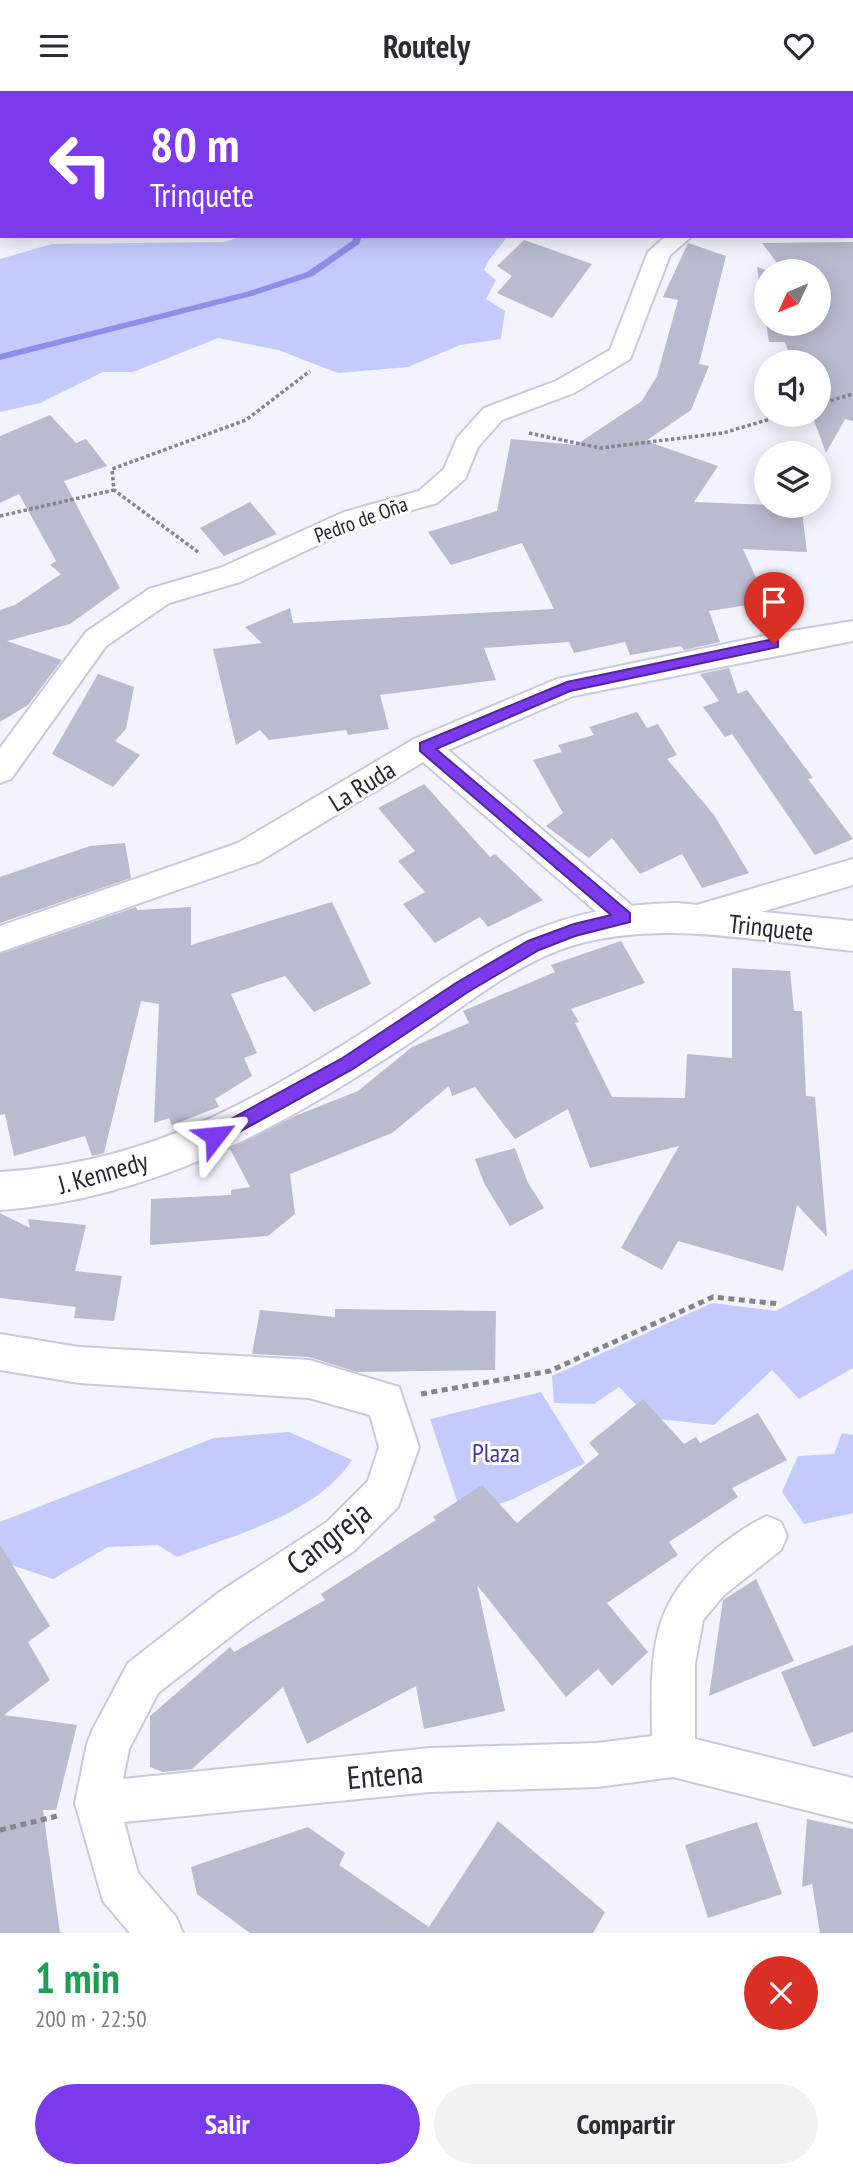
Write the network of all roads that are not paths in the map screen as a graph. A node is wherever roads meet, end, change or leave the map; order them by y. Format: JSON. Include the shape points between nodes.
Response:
{"nodes":[{"id":1,"x":678,"y":238,"type":"edge"},
{"id":2,"x":853,"y":631,"type":"edge"},
{"id":3,"x":425,"y":747,"type":"junction"},
{"id":4,"x":0,"y":771,"type":"edge"},
{"id":5,"x":853,"y":871,"type":"edge"},
{"id":6,"x":625,"y":918,"type":"junction"},
{"id":7,"x":690,"y":920,"type":"junction"},
{"id":8,"x":853,"y":936,"type":"edge"},
{"id":9,"x":0,"y":939,"type":"edge"},
{"id":10,"x":0,"y":1191,"type":"edge"},
{"id":11,"x":0,"y":1352,"type":"edge"},
{"id":12,"x":768,"y":1536,"type":"dead end"},
{"id":13,"x":673,"y":1755,"type":"junction"},
{"id":14,"x":853,"y":1800,"type":"edge"},
{"id":15,"x":97,"y":1803,"type":"junction"},
{"id":16,"x":160,"y":1933,"type":"edge"}],
"edges":[{"from":1,"to":4,"type":"street","name":"Pedro de Oña","via":[[660,252],[621,354],[565,387],[493,414],[466,443],[456,473],[428,497],[353,518],[230,575],[159,596],[96,639]]},
{"from":2,"to":3,"type":"street","name":"La Ruda","via":[[567,687]]},
{"from":3,"to":6,"type":"street"},
{"from":3,"to":9,"type":"street","name":"La Ruda","via":[[249,852]]},
{"from":5,"to":7,"type":"street"},
{"from":6,"to":7,"type":"street","name":"J. Kennedy"},
{"from":6,"to":10,"type":"street","name":"J. Kennedy","via":[[533,945],[347,1064],[215,1136],[79,1183]]},
{"from":7,"to":8,"type":"street","name":"Trinquete"},
{"from":11,"to":15,"type":"street","name":"Cangreja","via":[[79,1365],[309,1379],[385,1400],[399,1447],[384,1493],[341,1536],[233,1608],[143,1678],[108,1744]]},
{"from":12,"to":13,"type":"street","via":[[720,1571],[686,1610],[676,1651]]},
{"from":13,"to":14,"type":"street","name":"Entena"},
{"from":13,"to":15,"type":"street","name":"Entena","via":[[597,1765],[430,1770]]},
{"from":15,"to":16,"type":"street","name":"Cangreja","via":[[119,1885]]}]}
